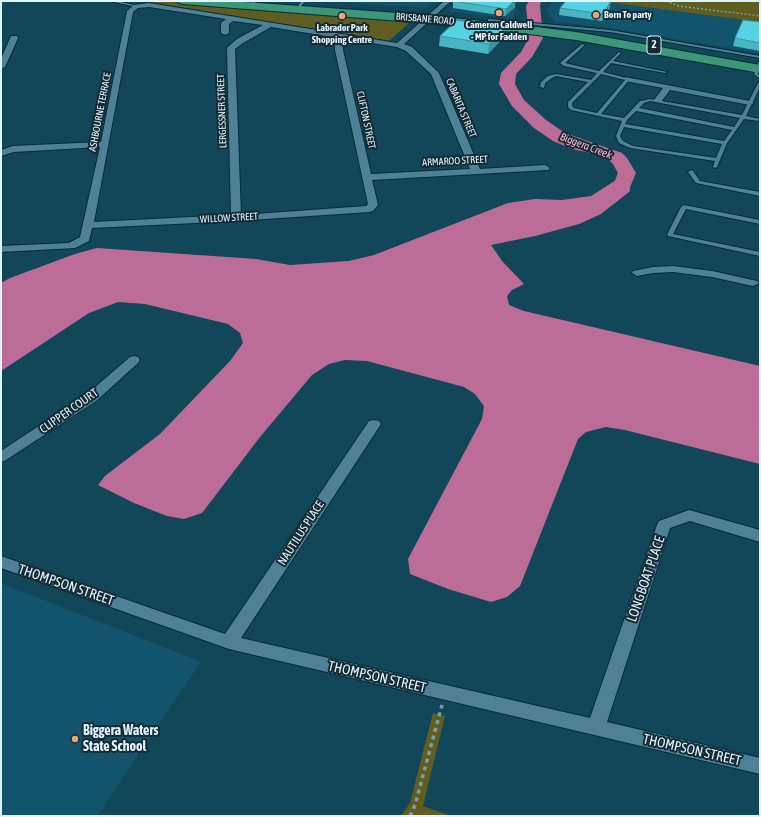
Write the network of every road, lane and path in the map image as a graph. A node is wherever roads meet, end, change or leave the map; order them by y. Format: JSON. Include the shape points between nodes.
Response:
{"nodes":[{"id":1,"x":112,"y":1,"type":"edge"},
{"id":2,"x":183,"y":1,"type":"edge"},
{"id":3,"x":248,"y":1,"type":"edge"},
{"id":4,"x":448,"y":1,"type":"edge"},
{"id":5,"x":666,"y":1,"type":"edge"},
{"id":6,"x":302,"y":3,"type":"edge"},
{"id":7,"x":136,"y":6,"type":"junction"},
{"id":8,"x":760,"y":16,"type":"edge"},
{"id":9,"x":429,"y":17,"type":"junction"},
{"id":10,"x":231,"y":19,"type":"junction"},
{"id":11,"x":269,"y":24,"type":"junction"},
{"id":12,"x":518,"y":25,"type":"junction"},
{"id":13,"x":550,"y":28,"type":"junction"},
{"id":14,"x":225,"y":33,"type":"dead end"},
{"id":15,"x":344,"y":37,"type":"junction"},
{"id":16,"x":14,"y":38,"type":"dead end"},
{"id":17,"x":399,"y":45,"type":"junction"},
{"id":18,"x":583,"y":45,"type":"dead end"},
{"id":19,"x":619,"y":53,"type":"dead end"},
{"id":20,"x":610,"y":62,"type":"junction"},
{"id":21,"x":760,"y":66,"type":"edge"},
{"id":22,"x":1,"y":67,"type":"edge"},
{"id":23,"x":600,"y":72,"type":"junction"},
{"id":24,"x":665,"y":72,"type":"dead end"},
{"id":25,"x":628,"y":79,"type":"junction"},
{"id":26,"x":591,"y":81,"type":"junction"},
{"id":27,"x":760,"y":83,"type":"edge"},
{"id":28,"x":668,"y":86,"type":"junction"},
{"id":29,"x":542,"y":87,"type":"dead end"},
{"id":30,"x":658,"y":100,"type":"junction"},
{"id":31,"x":750,"y":103,"type":"junction"},
{"id":32,"x":635,"y":109,"type":"junction"},
{"id":33,"x":598,"y":114,"type":"junction"},
{"id":34,"x":744,"y":117,"type":"junction"},
{"id":35,"x":625,"y":120,"type":"junction"},
{"id":36,"x":760,"y":120,"type":"edge"},
{"id":37,"x":622,"y":125,"type":"junction"},
{"id":38,"x":735,"y":129,"type":"junction"},
{"id":39,"x":725,"y":143,"type":"junction"},
{"id":40,"x":105,"y":144,"type":"junction"},
{"id":41,"x":1,"y":153,"type":"edge"},
{"id":42,"x":718,"y":160,"type":"junction"},
{"id":43,"x":716,"y":167,"type":"dead end"},
{"id":44,"x":544,"y":168,"type":"dead end"},
{"id":45,"x":476,"y":171,"type":"junction"},
{"id":46,"x":691,"y":172,"type":"dead end"},
{"id":47,"x":367,"y":177,"type":"junction"},
{"id":48,"x":760,"y":194,"type":"edge"},
{"id":49,"x":370,"y":209,"type":"joint"},
{"id":50,"x":236,"y":218,"type":"junction"},
{"id":51,"x":760,"y":222,"type":"edge"},
{"id":52,"x":88,"y":225,"type":"junction"},
{"id":53,"x":1,"y":249,"type":"edge"},
{"id":54,"x":760,"y":254,"type":"edge"},
{"id":55,"x":637,"y":273,"type":"dead end"},
{"id":56,"x":758,"y":284,"type":"edge"},
{"id":57,"x":134,"y":360,"type":"dead end"},
{"id":58,"x":374,"y":424,"type":"dead end"},
{"id":59,"x":1,"y":457,"type":"edge"},
{"id":60,"x":760,"y":536,"type":"edge"},
{"id":61,"x":1,"y":562,"type":"edge"},
{"id":62,"x":229,"y":642,"type":"junction"},
{"id":63,"x":445,"y":692,"type":"junction"},
{"id":64,"x":596,"y":728,"type":"junction"},
{"id":65,"x":760,"y":766,"type":"edge"},
{"id":66,"x":410,"y":816,"type":"edge"}],
"edges":[{"from":1,"to":7,"type":"lane"},
{"from":2,"to":9,"type":"highway","name":"BRISBANE ROAD","number":"2"},
{"from":3,"to":6,"type":"highway","name":"BRISBANE ROAD","number":"2"},
{"from":4,"to":9,"type":"street"},
{"from":5,"to":8,"type":"path","via":[[679,6]]},
{"from":6,"to":9,"type":"highway","name":"BRISBANE ROAD","number":"2"},
{"from":7,"to":10,"type":"street"},
{"from":7,"to":40,"type":"street","name":"ASHBOURNE TERRACE","via":[[130,11]]},
{"from":9,"to":12,"type":"highway","name":"BRISBANE ROAD","number":"2"},
{"from":9,"to":12,"type":"highway","name":"BRISBANE ROAD","number":"2","via":[[489,20]]},
{"from":9,"to":17,"type":"street"},
{"from":10,"to":11,"type":"street"},
{"from":10,"to":14,"type":"street","via":[[225,23]]},
{"from":11,"to":15,"type":"street"},
{"from":11,"to":50,"type":"street","name":"LERGESSNER STREET","via":[[231,48]]},
{"from":12,"to":13,"type":"highway","name":"BRISBANE ROAD","number":"2"},
{"from":13,"to":21,"type":"highway","name":"BRISBANE ROAD","number":"2"},
{"from":13,"to":21,"type":"lane","name":"BRISBANE ROAD","via":[[588,28]]},
{"from":15,"to":17,"type":"street"},
{"from":15,"to":47,"type":"street","name":"CLIFTON STREET","via":[[339,42],[340,50]]},
{"from":16,"to":22,"type":"street"},
{"from":17,"to":45,"type":"street","name":"CABARITA STREET","via":[[409,49],[435,73]]},
{"from":18,"to":23,"type":"lane","via":[[562,63]]},
{"from":19,"to":20,"type":"lane"},
{"from":20,"to":23,"type":"lane"},
{"from":20,"to":24,"type":"lane"},
{"from":23,"to":25,"type":"lane"},
{"from":23,"to":26,"type":"lane"},
{"from":25,"to":28,"type":"street"},
{"from":25,"to":33,"type":"lane"},
{"from":26,"to":29,"type":"lane","via":[[556,75],[550,76],[543,82]]},
{"from":26,"to":33,"type":"lane","via":[[570,103],[570,107]]},
{"from":27,"to":31,"type":"lane"},
{"from":28,"to":30,"type":"street"},
{"from":28,"to":31,"type":"street"},
{"from":30,"to":32,"type":"lane","via":[[642,102]]},
{"from":30,"to":34,"type":"lane"},
{"from":31,"to":34,"type":"lane"},
{"from":32,"to":35,"type":"lane"},
{"from":32,"to":38,"type":"lane"},
{"from":33,"to":35,"type":"lane"},
{"from":34,"to":36,"type":"lane"},
{"from":34,"to":38,"type":"lane"},
{"from":35,"to":37,"type":"lane"},
{"from":37,"to":39,"type":"lane"},
{"from":37,"to":42,"type":"lane","via":[[618,136],[621,142],[632,147]]},
{"from":38,"to":39,"type":"lane"},
{"from":39,"to":42,"type":"lane"},
{"from":40,"to":41,"type":"street","via":[[13,149]]},
{"from":40,"to":52,"type":"street","name":"ASHBOURNE TERRACE"},
{"from":42,"to":43,"type":"lane"},
{"from":44,"to":45,"type":"street","name":"ARMAROO STREET"},
{"from":45,"to":47,"type":"street","name":"ARMAROO STREET"},
{"from":46,"to":48,"type":"lane","via":[[698,182]]},
{"from":47,"to":49,"type":"street","name":"CLIFTON STREET","via":[[373,205]]},
{"from":49,"to":50,"type":"street","name":"WILLOW STREET"},
{"from":50,"to":52,"type":"street","name":"WILLOW STREET"},
{"from":51,"to":54,"type":"lane","via":[[684,207],[670,235]]},
{"from":52,"to":53,"type":"street","name":"ASHBOURNE TERRACE","via":[[85,239],[71,246]]},
{"from":55,"to":56,"type":"street","via":[[673,269]]},
{"from":57,"to":59,"type":"street","name":"CLIPPER COURT","via":[[91,398]]},
{"from":58,"to":62,"type":"street","name":"NAUTILUS PLACE"},
{"from":60,"to":64,"type":"street","name":"LONGBOAT PLACE","via":[[689,516],[664,525]]},
{"from":61,"to":62,"type":"street","name":"THOMPSON STREET"},
{"from":62,"to":63,"type":"street","name":"THOMPSON STREET"},
{"from":63,"to":64,"type":"street","name":"THOMPSON STREET"},
{"from":63,"to":66,"type":"path"},
{"from":64,"to":65,"type":"street","name":"THOMPSON STREET"}]}
